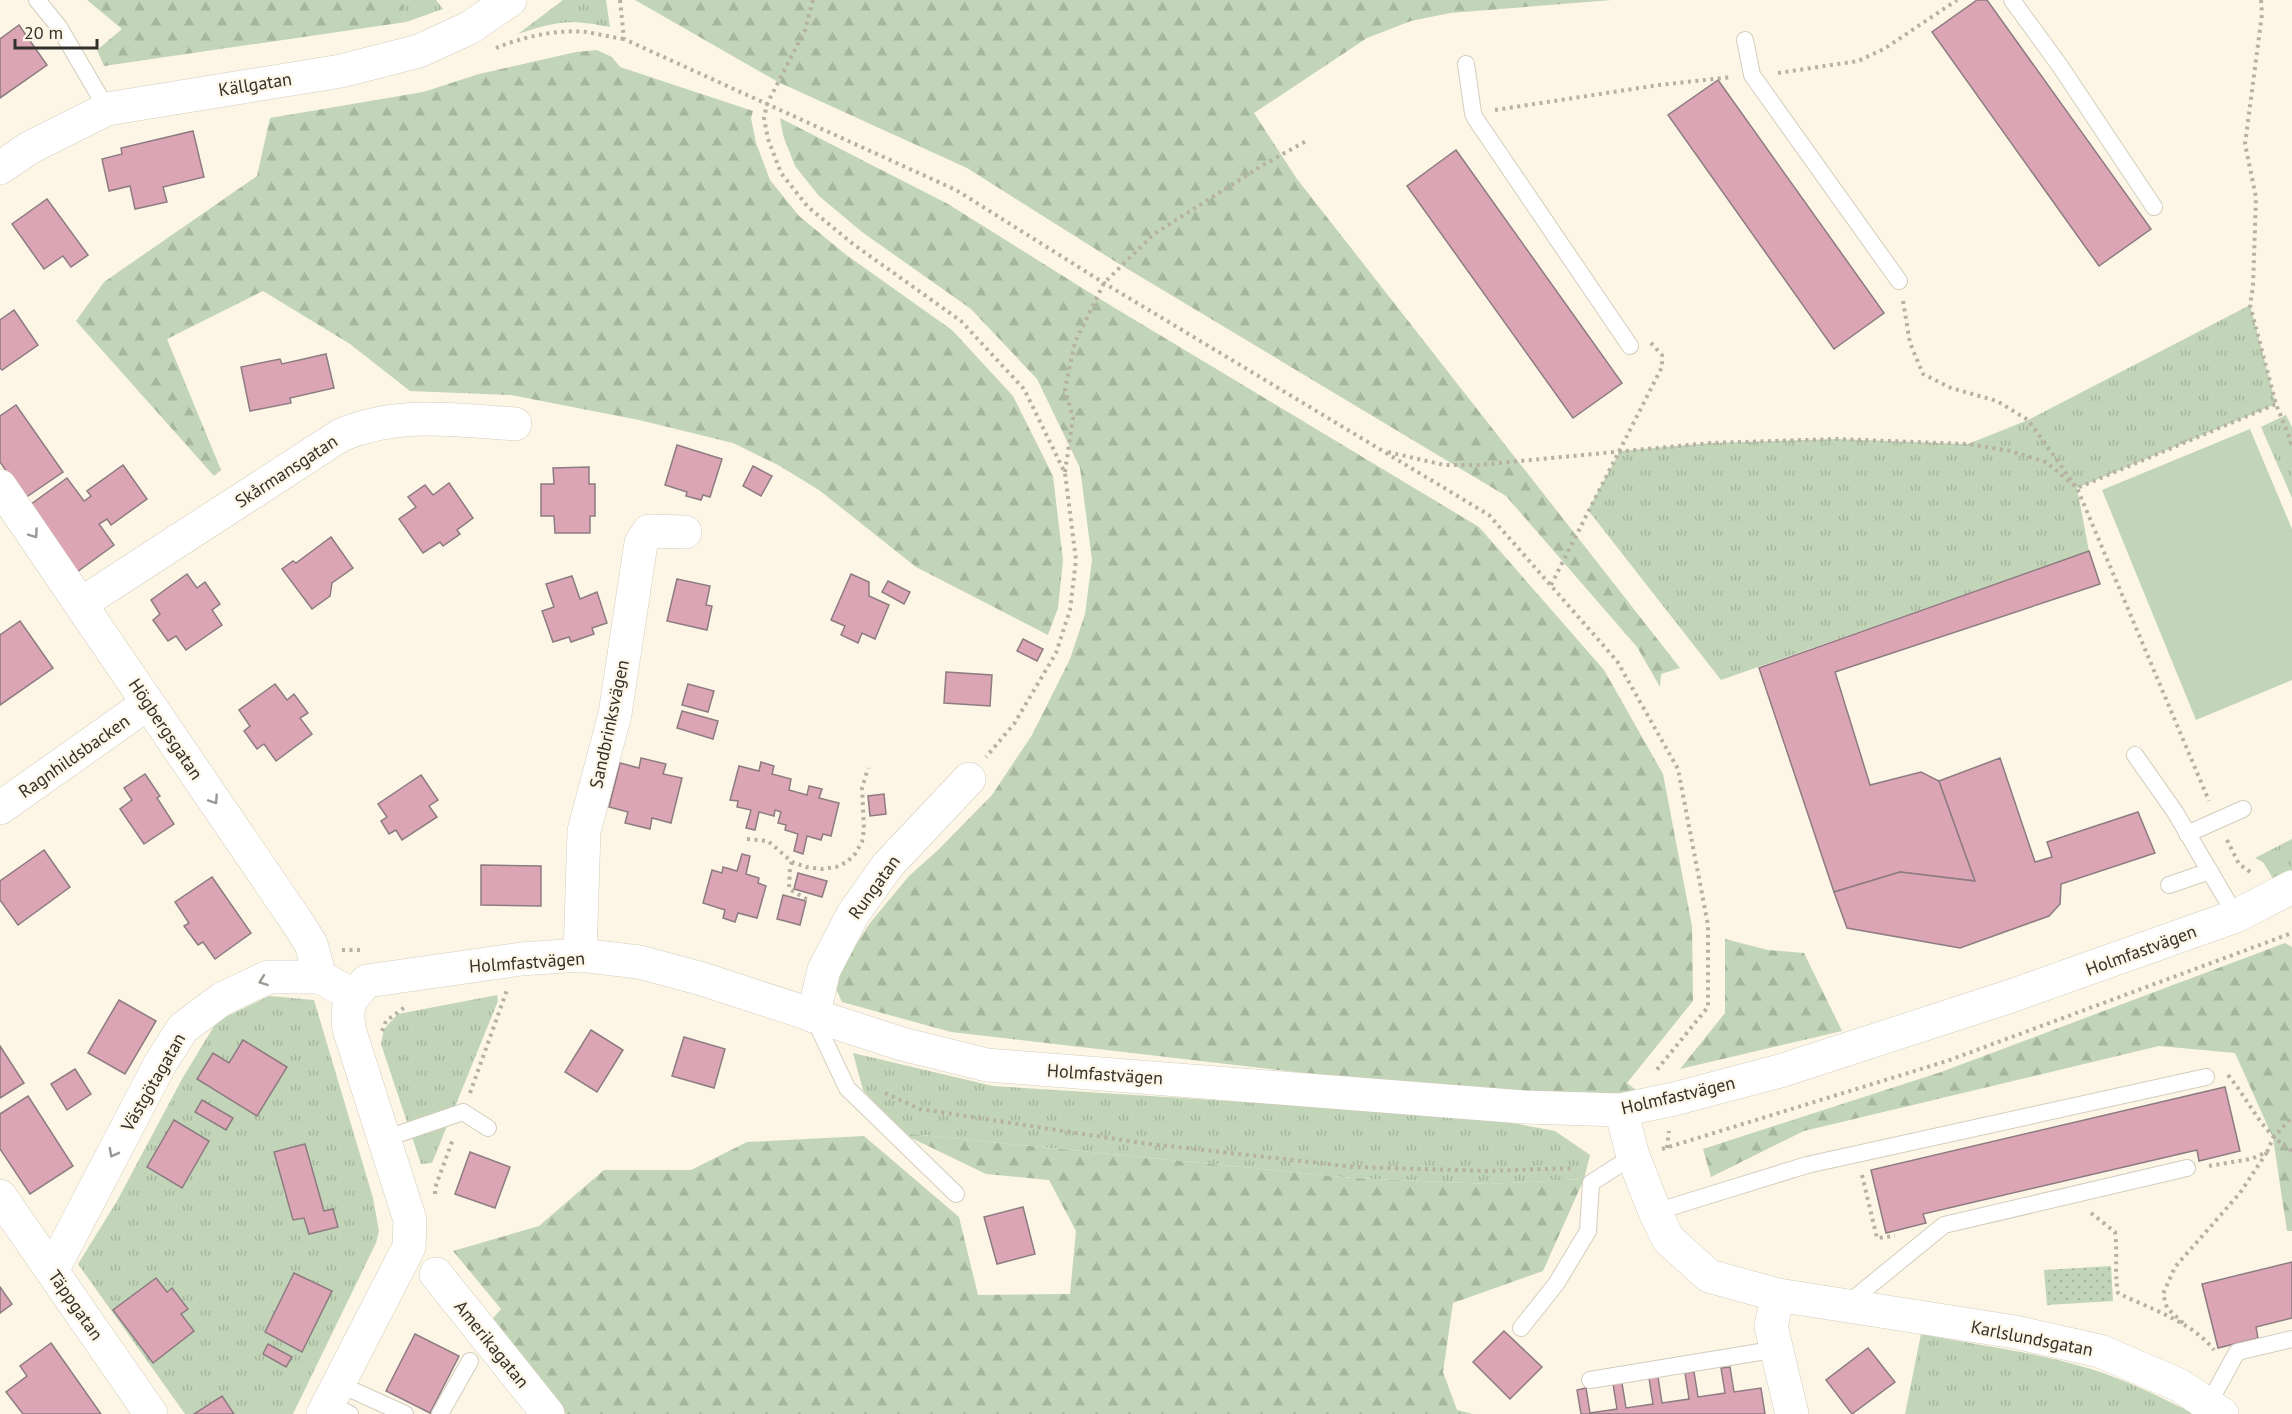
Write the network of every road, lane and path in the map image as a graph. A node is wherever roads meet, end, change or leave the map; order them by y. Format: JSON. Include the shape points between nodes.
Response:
{"nodes":[{"id":1,"x":37,"y":0,"type":"edge"},
{"id":2,"x":620,"y":0,"type":"edge"},
{"id":3,"x":813,"y":0,"type":"edge"},
{"id":4,"x":1957,"y":0,"type":"edge"},
{"id":5,"x":2012,"y":0,"type":"edge"},
{"id":6,"x":2261,"y":0,"type":"edge"},
{"id":7,"x":507,"y":1,"type":"edge"},
{"id":8,"x":469,"y":28,"type":"junction"},
{"id":9,"x":624,"y":39,"type":"junction"},
{"id":10,"x":1745,"y":40,"type":"dead end"},
{"id":11,"x":1466,"y":63,"type":"dead end"},
{"id":12,"x":1752,"y":75,"type":"junction"},
{"id":13,"x":767,"y":104,"type":"junction"},
{"id":14,"x":107,"y":109,"type":"junction"},
{"id":15,"x":1473,"y":113,"type":"junction"},
{"id":16,"x":1308,"y":140,"type":"dead end"},
{"id":17,"x":0,"y":168,"type":"edge"},
{"id":18,"x":2154,"y":207,"type":"dead end"},
{"id":19,"x":1899,"y":282,"type":"joint"},
{"id":20,"x":1104,"y":283,"type":"junction"},
{"id":21,"x":1630,"y":346,"type":"joint"},
{"id":22,"x":2276,"y":404,"type":"junction"},
{"id":23,"x":515,"y":424,"type":"dead end"},
{"id":24,"x":2292,"y":444,"type":"edge"},
{"id":25,"x":1383,"y":450,"type":"junction"},
{"id":26,"x":1620,"y":451,"type":"junction"},
{"id":27,"x":1065,"y":473,"type":"junction"},
{"id":28,"x":0,"y":486,"type":"edge"},
{"id":29,"x":2077,"y":488,"type":"junction"},
{"id":30,"x":686,"y":532,"type":"dead end"},
{"id":31,"x":1551,"y":585,"type":"junction"},
{"id":32,"x":82,"y":603,"type":"junction"},
{"id":33,"x":147,"y":704,"type":"junction"},
{"id":34,"x":2135,"y":755,"type":"dead end"},
{"id":35,"x":868,"y":768,"type":"dead end"},
{"id":36,"x":969,"y":779,"type":"joint"},
{"id":37,"x":0,"y":808,"type":"edge"},
{"id":38,"x":2243,"y":809,"type":"dead end"},
{"id":39,"x":2217,"y":821,"type":"junction"},
{"id":40,"x":2187,"y":834,"type":"junction"},
{"id":41,"x":747,"y":839,"type":"dead end"},
{"id":42,"x":792,"y":862,"type":"junction"},
{"id":43,"x":2210,"y":871,"type":"junction"},
{"id":44,"x":2169,"y":885,"type":"dead end"},
{"id":45,"x":2281,"y":893,"type":"edge"},
{"id":46,"x":807,"y":900,"type":"dead end"},
{"id":47,"x":2236,"y":916,"type":"junction"},
{"id":48,"x":580,"y":955,"type":"junction"},
{"id":49,"x":320,"y":977,"type":"junction"},
{"id":50,"x":353,"y":996,"type":"junction"},
{"id":51,"x":416,"y":1003,"type":"dead end"},
{"id":52,"x":813,"y":1016,"type":"junction"},
{"id":53,"x":381,"y":1034,"type":"dead end"},
{"id":54,"x":2206,"y":1077,"type":"joint"},
{"id":55,"x":1674,"y":1099,"type":"junction"},
{"id":56,"x":1621,"y":1110,"type":"junction"},
{"id":57,"x":2292,"y":1117,"type":"edge"},
{"id":58,"x":488,"y":1128,"type":"dead end"},
{"id":59,"x":2273,"y":1138,"type":"junction"},
{"id":60,"x":384,"y":1139,"type":"junction"},
{"id":61,"x":1667,"y":1148,"type":"dead end"},
{"id":62,"x":2292,"y":1151,"type":"edge"},
{"id":63,"x":2267,"y":1152,"type":"junction"},
{"id":64,"x":1857,"y":1154,"type":"junction"},
{"id":65,"x":1633,"y":1156,"type":"junction"},
{"id":66,"x":2187,"y":1168,"type":"joint"},
{"id":67,"x":428,"y":1181,"type":"dead end"},
{"id":68,"x":435,"y":1188,"type":"dead end"},
{"id":69,"x":2082,"y":1192,"type":"junction"},
{"id":70,"x":956,"y":1194,"type":"dead end"},
{"id":71,"x":0,"y":1196,"type":"edge"},
{"id":72,"x":1655,"y":1212,"type":"junction"},
{"id":73,"x":1928,"y":1238,"type":"junction"},
{"id":74,"x":52,"y":1271,"type":"junction"},
{"id":75,"x":436,"y":1274,"type":"dead end"},
{"id":76,"x":1778,"y":1295,"type":"junction"},
{"id":77,"x":1845,"y":1306,"type":"junction"},
{"id":78,"x":2186,"y":1326,"type":"junction"},
{"id":79,"x":1521,"y":1328,"type":"dead end"},
{"id":80,"x":2292,"y":1339,"type":"edge"},
{"id":81,"x":1778,"y":1349,"type":"junction"},
{"id":82,"x":470,"y":1361,"type":"dead end"},
{"id":83,"x":2232,"y":1362,"type":"junction"},
{"id":84,"x":1590,"y":1380,"type":"dead end"},
{"id":85,"x":335,"y":1404,"type":"edge"},
{"id":86,"x":2215,"y":1409,"type":"edge"},
{"id":87,"x":151,"y":1414,"type":"edge"},
{"id":88,"x":405,"y":1414,"type":"edge"},
{"id":89,"x":440,"y":1414,"type":"edge"},
{"id":90,"x":547,"y":1414,"type":"edge"},
{"id":91,"x":1792,"y":1414,"type":"edge"}],
"edges":[{"from":1,"to":14,"type":"lane","via":[[59,27]]},
{"from":2,"to":9,"type":"path"},
{"from":3,"to":13,"type":"path","via":[[805,30]]},
{"from":4,"to":12,"type":"path","via":[[1884,49],[1858,61]]},
{"from":5,"to":18,"type":"lane"},
{"from":6,"to":22,"type":"path","via":[[2245,144],[2256,197],[2250,305]]},
{"from":7,"to":8,"type":"street","name":"Källgatan"},
{"from":8,"to":9,"type":"path","via":[[488,52],[508,43],[555,33],[584,32]]},
{"from":8,"to":14,"type":"street","name":"Källgatan","via":[[419,51],[341,71]]},
{"from":9,"to":13,"type":"path"},
{"from":10,"to":12,"type":"lane"},
{"from":11,"to":15,"type":"lane"},
{"from":12,"to":15,"type":"path"},
{"from":12,"to":19,"type":"lane"},
{"from":13,"to":20,"type":"path","via":[[956,190]]},
{"from":13,"to":27,"type":"path","via":[[764,118],[768,139],[781,173],[808,207],[961,321],[1024,389]]},
{"from":14,"to":17,"type":"street","name":"Källgatan","via":[[29,148]]},
{"from":15,"to":21,"type":"lane"},
{"from":16,"to":20,"type":"path","via":[[1154,234]]},
{"from":19,"to":29,"type":"path","via":[[1910,343],[1923,374],[1951,388],[1997,401],[2028,420]]},
{"from":20,"to":25,"type":"path"},
{"from":20,"to":27,"type":"path","via":[[1075,342],[1065,389],[1073,418]]},
{"from":21,"to":26,"type":"path","via":[[1651,342],[1662,355],[1662,367]]},
{"from":22,"to":24,"type":"path"},
{"from":22,"to":29,"type":"path"},
{"from":23,"to":32,"type":"street","name":"Skårmansgatan","via":[[433,418],[393,420],[349,432]]},
{"from":25,"to":26,"type":"path","via":[[1444,465]]},
{"from":25,"to":31,"type":"path","via":[[1489,515]]},
{"from":26,"to":29,"type":"path","via":[[1836,439],[1968,444],[2046,462]]},
{"from":26,"to":31,"type":"path"},
{"from":27,"to":36,"type":"path","via":[[1076,560],[1070,610],[1056,653],[1014,724]]},
{"from":28,"to":32,"type":"street","name":"Högbergsgatan","one_way":true},
{"from":29,"to":39,"type":"path"},
{"from":30,"to":48,"type":"street","name":"Sandbrinksvägen","via":[[649,531],[641,543],[615,714],[584,831]]},
{"from":31,"to":55,"type":"path","via":[[1617,661],[1678,769],[1708,925],[1708,1007],[1649,1080]]},
{"from":32,"to":33,"type":"street","name":"Högbergsgatan"},
{"from":33,"to":37,"type":"street","name":"Ragnhildsbacken"},
{"from":33,"to":49,"type":"street","name":"Högbergsgatan","one_way":true,"via":[[311,944]]},
{"from":34,"to":40,"type":"lane"},
{"from":35,"to":42,"type":"path","via":[[862,788],[864,829],[855,854],[836,867],[821,869]]},
{"from":36,"to":52,"type":"street","name":"Rungatan","via":[[887,866],[853,914],[824,970]]},
{"from":38,"to":39,"type":"lane"},
{"from":39,"to":40,"type":"lane"},
{"from":39,"to":45,"type":"path","via":[[2239,864]]},
{"from":40,"to":43,"type":"lane"},
{"from":41,"to":42,"type":"path","via":[[768,841]]},
{"from":42,"to":46,"type":"path","via":[[789,889]]},
{"from":43,"to":44,"type":"lane"},
{"from":43,"to":47,"type":"lane"},
{"from":45,"to":47,"type":"street","name":"Holmfastvägen"},
{"from":47,"to":55,"type":"street","name":"Holmfastvägen","via":[[1875,1041]]},
{"from":48,"to":50,"type":"street","name":"Holmfastvägen","via":[[521,959],[367,981]]},
{"from":48,"to":52,"type":"street","name":"Holmfastvägen","via":[[639,962]]},
{"from":49,"to":50,"type":"street","name":"Västgötagatan"},
{"from":49,"to":74,"type":"street","name":"Västgötagatan","one_way":true,"via":[[268,977],[222,999],[183,1028],[160,1064]]},
{"from":50,"to":60,"type":"street","via":[[347,1009],[349,1029]]},
{"from":51,"to":53,"type":"path","via":[[405,1006],[386,1021]]},
{"from":52,"to":56,"type":"street","name":"Holmfastvägen","via":[[987,1065],[1523,1107]]},
{"from":52,"to":70,"type":"lane","via":[[847,1088]]},
{"from":54,"to":59,"type":"path","via":[[2209,1067],[2226,1072]]},
{"from":54,"to":64,"type":"lane"},
{"from":55,"to":56,"type":"street","name":"Holmfastvägen"},
{"from":55,"to":61,"type":"path"},
{"from":56,"to":65,"type":"street","name":"Karlslundsgatan"},
{"from":57,"to":59,"type":"path"},
{"from":58,"to":60,"type":"lane","via":[[463,1112]]},
{"from":59,"to":62,"type":"path"},
{"from":59,"to":63,"type":"path"},
{"from":60,"to":85,"type":"street","via":[[410,1220],[409,1247]]},
{"from":63,"to":66,"type":"path","via":[[2233,1163]]},
{"from":63,"to":78,"type":"path","via":[[2240,1192],[2175,1266],[2163,1294],[2167,1308]]},
{"from":64,"to":72,"type":"lane","via":[[1807,1165]]},
{"from":64,"to":73,"type":"path","via":[[1877,1238],[1917,1233]]},
{"from":65,"to":72,"type":"street","name":"Karlslundsgatan"},
{"from":65,"to":79,"type":"lane","via":[[1591,1183],[1588,1231],[1557,1284]]},
{"from":66,"to":69,"type":"lane"},
{"from":67,"to":68,"type":"path"},
{"from":69,"to":73,"type":"lane","via":[[1944,1225]]},
{"from":69,"to":78,"type":"path","via":[[2086,1208],[2115,1232],[2118,1250],[2114,1274],[2118,1293]]},
{"from":71,"to":74,"type":"street","name":"Täppgatan"},
{"from":72,"to":76,"type":"street","name":"Karlslundsgatan","via":[[1668,1239],[1709,1276]]},
{"from":73,"to":77,"type":"lane"},
{"from":74,"to":87,"type":"street","name":"Täppgatan"},
{"from":75,"to":90,"type":"street","name":"Amerikagatan"},
{"from":76,"to":77,"type":"street","name":"Karlslundsgatan"},
{"from":76,"to":81,"type":"street","via":[[1771,1326]]},
{"from":77,"to":86,"type":"street","name":"Karlslundsgatan","via":[[2014,1332],[2100,1351],[2179,1385]]},
{"from":78,"to":83,"type":"path","via":[[2204,1337],[2218,1355]]},
{"from":80,"to":83,"type":"lane","name":"Karlslundsgatan","via":[[2237,1352]]},
{"from":81,"to":84,"type":"lane"},
{"from":81,"to":91,"type":"street"},
{"from":82,"to":89,"type":"lane"},
{"from":83,"to":86,"type":"lane","name":"Karlslundsgatan"},
{"from":85,"to":88,"type":"lane"}]}
